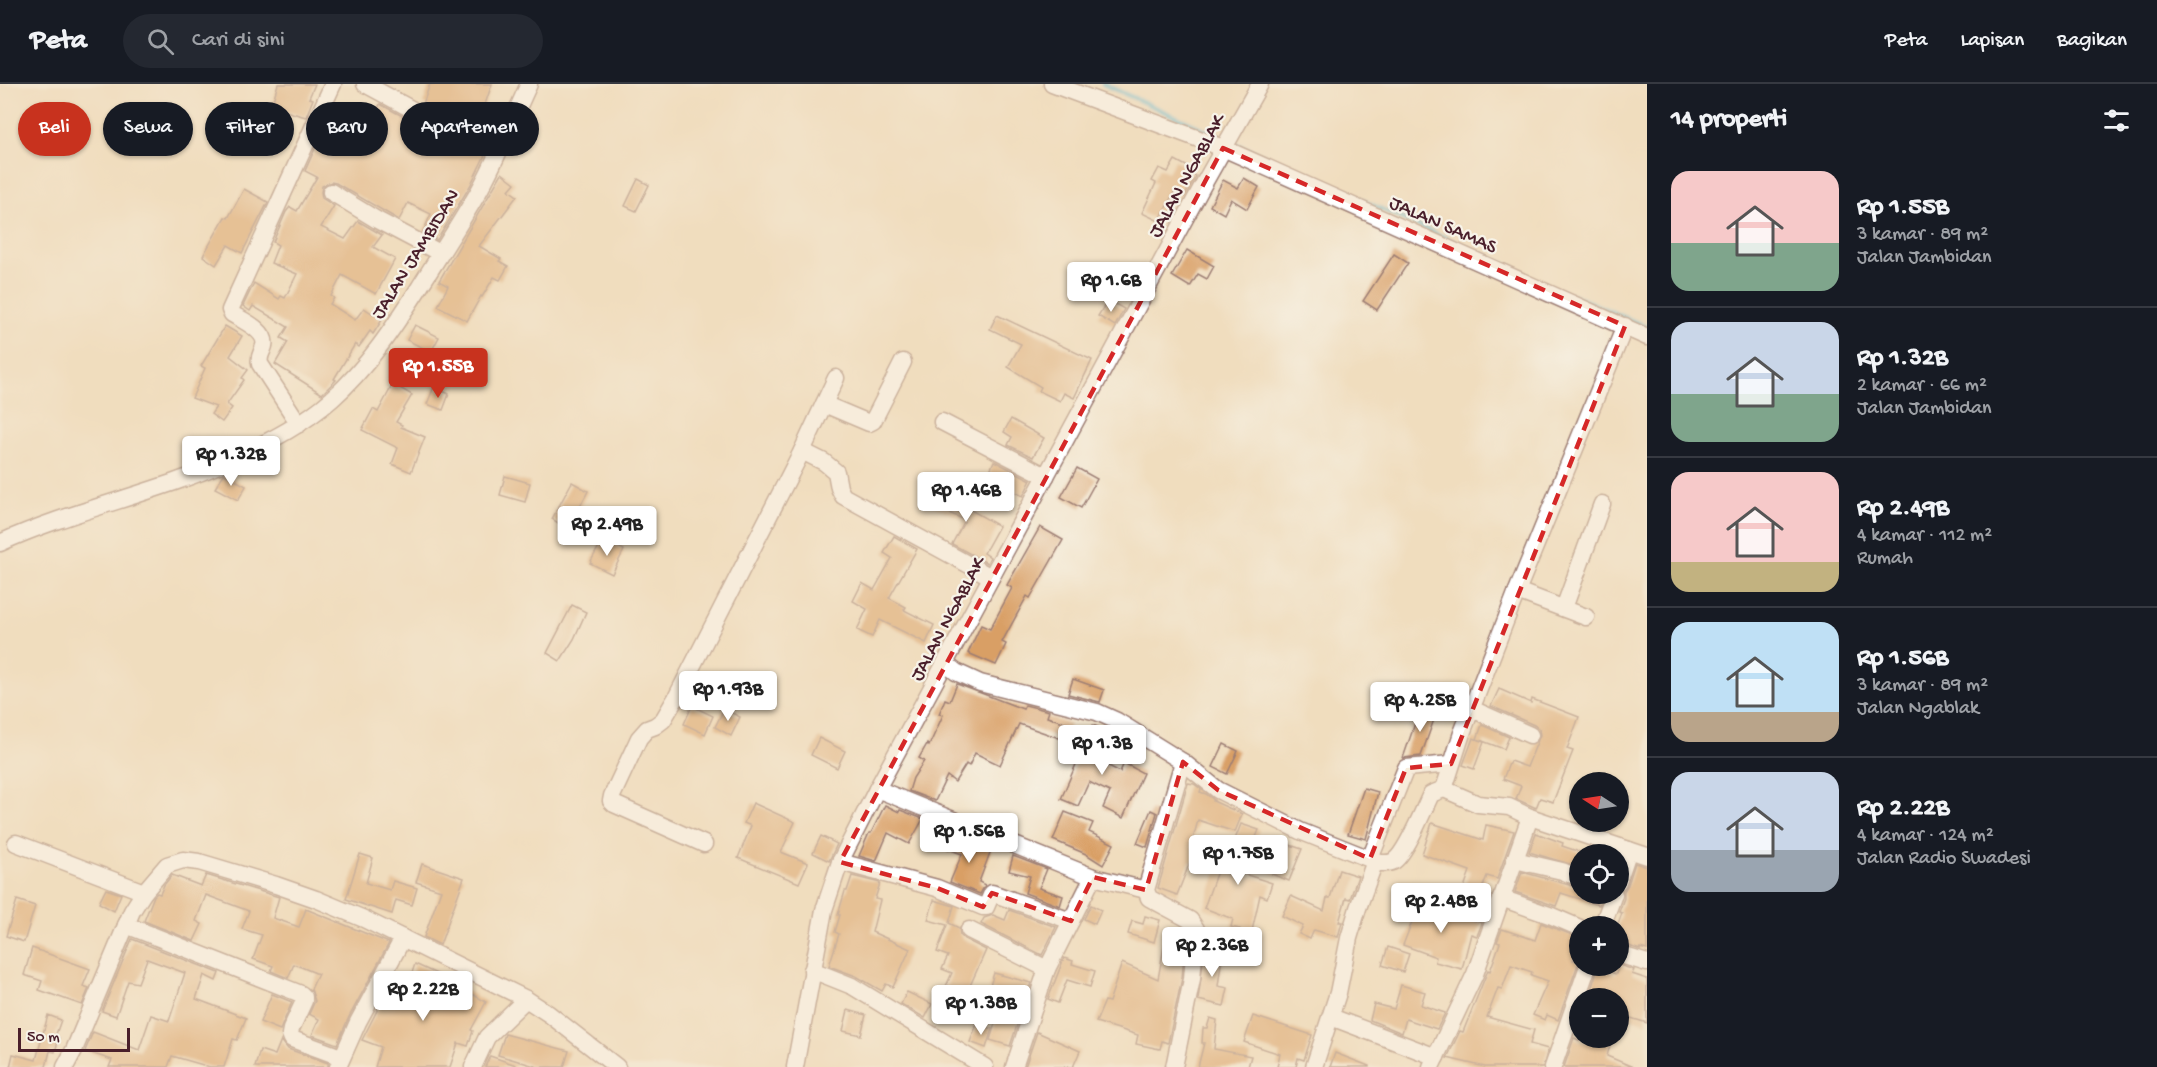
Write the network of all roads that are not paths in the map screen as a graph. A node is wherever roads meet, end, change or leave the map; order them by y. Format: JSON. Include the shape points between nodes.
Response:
{"nodes":[{"id":1,"x":333,"y":84,"type":"edge"},
{"id":2,"x":364,"y":84,"type":"edge"},
{"id":3,"x":529,"y":84,"type":"edge"},
{"id":4,"x":1052,"y":84,"type":"edge"},
{"id":5,"x":1260,"y":84,"type":"edge"},
{"id":6,"x":521,"y":102,"type":"edge"},
{"id":7,"x":400,"y":103,"type":"edge"},
{"id":8,"x":1225,"y":146,"type":"junction"},
{"id":9,"x":496,"y":156,"type":"edge"},
{"id":10,"x":331,"y":192,"type":"dead end"},
{"id":11,"x":440,"y":253,"type":"junction"},
{"id":12,"x":1625,"y":326,"type":"junction"},
{"id":13,"x":1647,"y":336,"type":"edge"},
{"id":14,"x":903,"y":362,"type":"dead end"},
{"id":15,"x":836,"y":378,"type":"dead end"},
{"id":16,"x":824,"y":404,"type":"junction"},
{"id":17,"x":942,"y":422,"type":"dead end"},
{"id":18,"x":299,"y":424,"type":"junction"},
{"id":19,"x":802,"y":451,"type":"junction"},
{"id":20,"x":1046,"y":476,"type":"junction"},
{"id":21,"x":1602,"y":504,"type":"dead end"},
{"id":22,"x":0,"y":543,"type":"edge"},
{"id":23,"x":991,"y":577,"type":"junction"},
{"id":24,"x":1516,"y":591,"type":"junction"},
{"id":25,"x":1564,"y":608,"type":"junction"},
{"id":26,"x":1586,"y":617,"type":"dead end"},
{"id":27,"x":945,"y":663,"type":"junction"},
{"id":28,"x":1472,"y":709,"type":"junction"},
{"id":29,"x":1530,"y":735,"type":"dead end"},
{"id":30,"x":1183,"y":762,"type":"junction"},
{"id":31,"x":1451,"y":764,"type":"junction"},
{"id":32,"x":877,"y":789,"type":"junction"},
{"id":33,"x":1444,"y":789,"type":"junction"},
{"id":34,"x":1530,"y":817,"type":"junction"},
{"id":35,"x":16,"y":843,"type":"dead end"},
{"id":36,"x":704,"y":844,"type":"dead end"},
{"id":37,"x":1611,"y":844,"type":"edge"},
{"id":38,"x":1629,"y":850,"type":"edge"},
{"id":39,"x":1647,"y":856,"type":"edge"},
{"id":40,"x":1372,"y":860,"type":"junction"},
{"id":41,"x":1515,"y":860,"type":"junction"},
{"id":42,"x":840,"y":862,"type":"junction"},
{"id":43,"x":1569,"y":874,"type":"edge"},
{"id":44,"x":1093,"y":877,"type":"junction"},
{"id":45,"x":1146,"y":890,"type":"junction"},
{"id":46,"x":144,"y":892,"type":"junction"},
{"id":47,"x":1501,"y":898,"type":"junction"},
{"id":48,"x":1071,"y":921,"type":"junction"},
{"id":49,"x":1569,"y":924,"type":"edge"},
{"id":50,"x":126,"y":925,"type":"junction"},
{"id":51,"x":969,"y":930,"type":"dead end"},
{"id":52,"x":403,"y":938,"type":"junction"},
{"id":53,"x":1629,"y":957,"type":"edge"},
{"id":54,"x":1647,"y":963,"type":"edge"},
{"id":55,"x":1047,"y":969,"type":"junction"},
{"id":56,"x":812,"y":970,"type":"junction"},
{"id":57,"x":1585,"y":976,"type":"edge"},
{"id":58,"x":526,"y":999,"type":"junction"},
{"id":59,"x":1331,"y":1017,"type":"junction"},
{"id":60,"x":1434,"y":1062,"type":"edge"},
{"id":61,"x":339,"y":1064,"type":"edge"},
{"id":62,"x":65,"y":1067,"type":"edge"},
{"id":63,"x":473,"y":1067,"type":"edge"},
{"id":64,"x":617,"y":1067,"type":"edge"},
{"id":65,"x":795,"y":1067,"type":"edge"},
{"id":66,"x":985,"y":1067,"type":"edge"},
{"id":67,"x":1014,"y":1067,"type":"edge"},
{"id":68,"x":1174,"y":1067,"type":"edge"},
{"id":69,"x":1314,"y":1067,"type":"edge"},
{"id":70,"x":1553,"y":1067,"type":"edge"}],
"edges":[{"from":1,"to":18,"type":"street","via":[[230,310],[262,335],[265,344],[260,364]]},
{"from":2,"to":7,"type":"street"},
{"from":3,"to":6,"type":"street","name":"JALAN JAMBIDAN"},
{"from":4,"to":8,"type":"street","name":"JALAN SAMAS"},
{"from":5,"to":8,"type":"street","name":"JALAN NGABLAK"},
{"from":8,"to":12,"type":"street","name":"JALAN SAMAS"},
{"from":8,"to":20,"type":"street","name":"JALAN NGABLAK"},
{"from":9,"to":11,"type":"street","name":"JALAN JAMBIDAN"},
{"from":10,"to":11,"type":"street"},
{"from":11,"to":18,"type":"street","name":"JALAN JAMBIDAN","via":[[375,352],[334,397]]},
{"from":12,"to":13,"type":"street","name":"JALAN SAMAS"},
{"from":12,"to":24,"type":"street"},
{"from":14,"to":16,"type":"street","via":[[873,421],[869,423]]},
{"from":15,"to":16,"type":"street"},
{"from":16,"to":19,"type":"street"},
{"from":17,"to":20,"type":"street"},
{"from":18,"to":22,"type":"street","name":"JALAN JAMBIDAN","via":[[205,470]]},
{"from":19,"to":23,"type":"street","via":[[836,472],[843,496]]},
{"from":19,"to":36,"type":"street","via":[[663,720],[639,738],[612,796],[614,804]]},
{"from":20,"to":23,"type":"street","name":"JALAN NGABLAK"},
{"from":21,"to":25,"type":"street"},
{"from":23,"to":27,"type":"street","name":"JALAN NGABLAK"},
{"from":24,"to":25,"type":"street"},
{"from":24,"to":28,"type":"street"},
{"from":25,"to":26,"type":"street"},
{"from":27,"to":30,"type":"street","via":[[980,683],[1097,711]]},
{"from":27,"to":32,"type":"street","name":"JALAN NGABLAK"},
{"from":28,"to":29,"type":"street"},
{"from":28,"to":31,"type":"street"},
{"from":30,"to":40,"type":"street","via":[[1218,790],[1300,831]]},
{"from":30,"to":45,"type":"street"},
{"from":31,"to":33,"type":"street"},
{"from":31,"to":40,"type":"street","via":[[1406,768]]},
{"from":32,"to":42,"type":"street","name":"JALAN NGABLAK"},
{"from":32,"to":44,"type":"street"},
{"from":33,"to":34,"type":"street","via":[[1478,804],[1509,807]]},
{"from":33,"to":40,"type":"street","via":[[1431,794],[1395,860]]},
{"from":34,"to":37,"type":"street"},
{"from":34,"to":41,"type":"street"},
{"from":35,"to":46,"type":"street"},
{"from":38,"to":39,"type":"street"},
{"from":40,"to":59,"type":"street"},
{"from":41,"to":43,"type":"street"},
{"from":41,"to":47,"type":"street"},
{"from":42,"to":48,"type":"street","via":[[937,888],[983,907],[992,893]]},
{"from":42,"to":56,"type":"street","name":"JALAN NGABLAK","via":[[824,910]]},
{"from":44,"to":45,"type":"street"},
{"from":44,"to":48,"type":"street"},
{"from":45,"to":68,"type":"street","via":[[1149,898],[1190,920],[1196,929],[1192,979]]},
{"from":46,"to":50,"type":"street"},
{"from":46,"to":52,"type":"street","via":[[167,865],[190,860],[306,895]]},
{"from":47,"to":49,"type":"street"},
{"from":47,"to":60,"type":"street","via":[[1475,974]]},
{"from":48,"to":55,"type":"street"},
{"from":50,"to":61,"type":"street","via":[[301,993],[304,1001],[291,1029],[292,1039]]},
{"from":50,"to":62,"type":"street"},
{"from":51,"to":55,"type":"street"},
{"from":52,"to":58,"type":"street"},
{"from":52,"to":61,"type":"street"},
{"from":53,"to":54,"type":"street"},
{"from":55,"to":67,"type":"street"},
{"from":56,"to":65,"type":"street","name":"JALAN NGABLAK"},
{"from":56,"to":66,"type":"street","via":[[852,986]]},
{"from":57,"to":70,"type":"street"},
{"from":58,"to":63,"type":"street","via":[[487,1037]]},
{"from":58,"to":64,"type":"street"},
{"from":59,"to":60,"type":"street"},
{"from":59,"to":69,"type":"street"}]}
